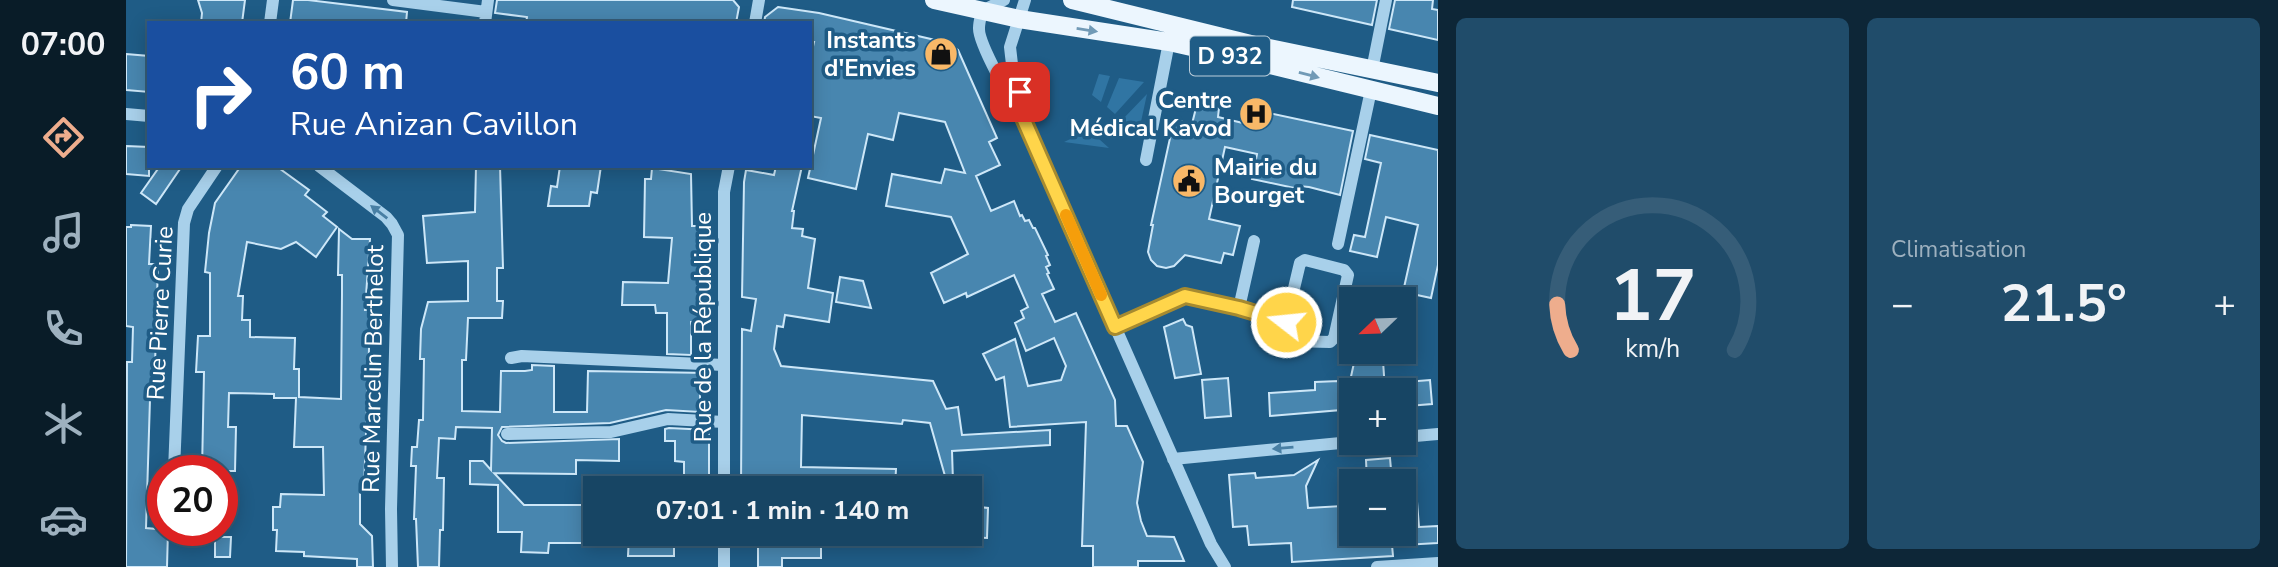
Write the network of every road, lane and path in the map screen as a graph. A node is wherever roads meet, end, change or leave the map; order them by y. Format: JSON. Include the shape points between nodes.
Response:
{"nodes":[{"id":1,"x":273,"y":0,"type":"edge"},
{"id":2,"x":393,"y":0,"type":"edge"},
{"id":3,"x":759,"y":0,"type":"edge"},
{"id":4,"x":934,"y":0,"type":"edge"},
{"id":5,"x":1004,"y":0,"type":"edge"},
{"id":6,"x":1025,"y":0,"type":"edge"},
{"id":7,"x":1072,"y":0,"type":"edge"},
{"id":8,"x":1386,"y":0,"type":"edge"},
{"id":9,"x":982,"y":11,"type":"junction"},
{"id":10,"x":486,"y":12,"type":"edge"},
{"id":11,"x":1019,"y":19,"type":"junction"},
{"id":12,"x":270,"y":21,"type":"edge"},
{"id":13,"x":755,"y":21,"type":"edge"},
{"id":14,"x":1169,"y":42,"type":"junction"},
{"id":15,"x":1372,"y":70,"type":"junction"},
{"id":16,"x":1438,"y":83,"type":"edge"},
{"id":17,"x":1371,"y":90,"type":"junction"},
{"id":18,"x":1438,"y":106,"type":"edge"},
{"id":19,"x":126,"y":114,"type":"edge"},
{"id":20,"x":147,"y":116,"type":"edge"},
{"id":21,"x":1023,"y":118,"type":"junction"},
{"id":22,"x":1146,"y":160,"type":"dead end"},
{"id":23,"x":215,"y":168,"type":"edge"},
{"id":24,"x":322,"y":168,"type":"edge"},
{"id":25,"x":729,"y":168,"type":"edge"},
{"id":26,"x":1254,"y":241,"type":"dead end"},
{"id":27,"x":1338,"y":244,"type":"dead end"},
{"id":28,"x":1239,"y":308,"type":"junction"},
{"id":29,"x":1286,"y":322,"type":"junction"},
{"id":30,"x":1115,"y":327,"type":"junction"},
{"id":31,"x":511,"y":358,"type":"dead end"},
{"id":32,"x":724,"y":365,"type":"junction"},
{"id":33,"x":724,"y":422,"type":"junction"},
{"id":34,"x":507,"y":434,"type":"dead end"},
{"id":35,"x":1438,"y":434,"type":"edge"},
{"id":36,"x":1416,"y":436,"type":"edge"},
{"id":37,"x":1339,"y":443,"type":"edge"},
{"id":38,"x":175,"y":455,"type":"edge"},
{"id":39,"x":1173,"y":458,"type":"junction"},
{"id":40,"x":724,"y":476,"type":"edge"},
{"id":41,"x":724,"y":546,"type":"edge"},
{"id":42,"x":1438,"y":563,"type":"edge"},
{"id":43,"x":392,"y":567,"type":"edge"},
{"id":44,"x":724,"y":567,"type":"edge"},
{"id":45,"x":1225,"y":567,"type":"edge"},
{"id":46,"x":1377,"y":567,"type":"edge"}],
"edges":[{"from":1,"to":12,"type":"street"},
{"from":2,"to":10,"type":"street"},
{"from":3,"to":13,"type":"street"},
{"from":4,"to":9,"type":"main road","number":"D 932"},
{"from":5,"to":9,"type":"street"},
{"from":6,"to":11,"type":"street"},
{"from":7,"to":15,"type":"main road","number":"D 932"},
{"from":8,"to":15,"type":"street"},
{"from":9,"to":11,"type":"main road","number":"D 932"},
{"from":9,"to":21,"type":"street","via":[[982,40]]},
{"from":11,"to":14,"type":"main road","number":"D 932","one_way":true},
{"from":11,"to":21,"type":"street","via":[[1010,47]]},
{"from":14,"to":17,"type":"main road","number":"D 932","one_way":true},
{"from":14,"to":22,"type":"street"},
{"from":15,"to":16,"type":"main road","number":"D 932"},
{"from":17,"to":18,"type":"main road","number":"D 932"},
{"from":17,"to":27,"type":"street"},
{"from":19,"to":20,"type":"street"},
{"from":21,"to":30,"type":"street"},
{"from":23,"to":38,"type":"street","name":"Rue Pierre Curie","via":[[184,223]]},
{"from":43,"to":24,"type":"street","name":"Rue Marcelin Berthelot","one_way":true,"via":[[398,234],[386,218]]},
{"from":25,"to":32,"type":"street","name":"Rue de la République","via":[[724,192]]},
{"from":26,"to":28,"type":"street"},
{"from":28,"to":29,"type":"street"},
{"from":28,"to":30,"type":"street","via":[[1185,296]]},
{"from":29,"to":29,"type":"street","via":[[1291,341],[1331,342],[1348,275],[1344,270],[1305,260],[1300,263]]},
{"from":30,"to":39,"type":"street"},
{"from":31,"to":32,"type":"street"},
{"from":32,"to":33,"type":"street","name":"Rue de la République"},
{"from":33,"to":34,"type":"street","via":[[668,419],[611,432]]},
{"from":33,"to":40,"type":"street","name":"Rue de la République"},
{"from":35,"to":36,"type":"street"},
{"from":37,"to":39,"type":"street","one_way":true},
{"from":39,"to":45,"type":"street"},
{"from":41,"to":44,"type":"street"},
{"from":42,"to":46,"type":"street"}]}
